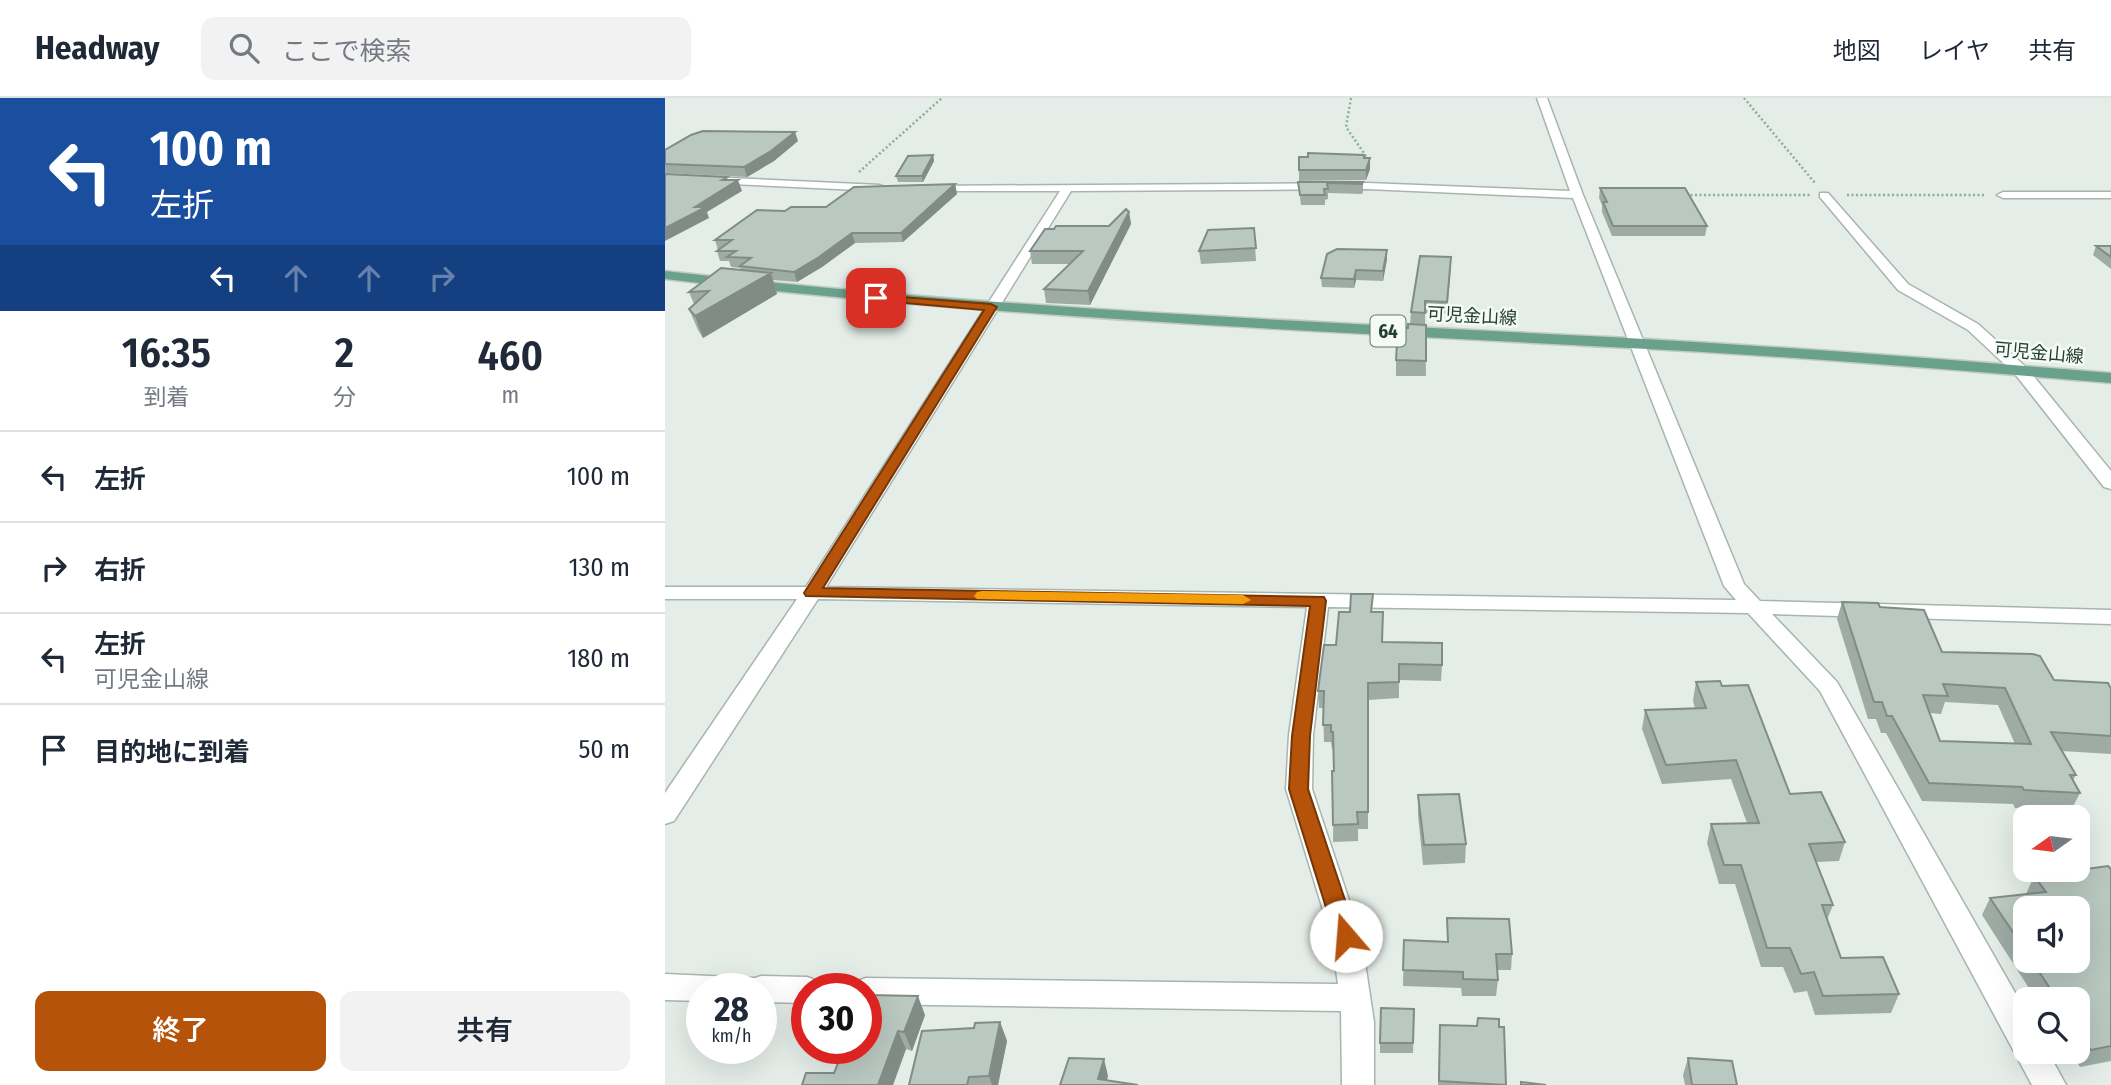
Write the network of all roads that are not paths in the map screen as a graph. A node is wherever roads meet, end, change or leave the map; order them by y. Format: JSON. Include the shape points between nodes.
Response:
{"nodes":[{"id":1,"x":1542,"y":98,"type":"edge"},
{"id":2,"x":665,"y":178,"type":"edge"},
{"id":3,"x":1068,"y":187,"type":"junction"},
{"id":4,"x":895,"y":188,"type":"edge"},
{"id":5,"x":922,"y":188,"type":"edge"},
{"id":6,"x":1577,"y":195,"type":"junction"},
{"id":7,"x":1824,"y":195,"type":"road end"},
{"id":8,"x":2003,"y":195,"type":"road end"},
{"id":9,"x":2111,"y":195,"type":"edge"},
{"id":10,"x":665,"y":275,"type":"edge"},
{"id":11,"x":991,"y":307,"type":"junction"},
{"id":12,"x":1639,"y":344,"type":"junction"},
{"id":13,"x":2021,"y":371,"type":"junction"},
{"id":14,"x":2111,"y":378,"type":"edge"},
{"id":15,"x":2111,"y":483,"type":"edge"},
{"id":16,"x":665,"y":593,"type":"edge"},
{"id":17,"x":812,"y":593,"type":"junction"},
{"id":18,"x":1318,"y":601,"type":"junction"},
{"id":19,"x":1756,"y":607,"type":"junction"},
{"id":20,"x":2111,"y":617,"type":"edge"},
{"id":21,"x":665,"y":814,"type":"edge"},
{"id":22,"x":665,"y":987,"type":"edge"},
{"id":23,"x":686,"y":988,"type":"edge"},
{"id":24,"x":882,"y":991,"type":"edge"},
{"id":25,"x":1354,"y":998,"type":"junction"},
{"id":26,"x":2013,"y":1018,"type":"edge"},
{"id":27,"x":2038,"y":1064,"type":"edge"},
{"id":28,"x":1358,"y":1085,"type":"edge"},
{"id":29,"x":2050,"y":1085,"type":"edge"}],
"edges":[{"from":1,"to":6,"type":"street"},
{"from":2,"to":4,"type":"street"},
{"from":3,"to":5,"type":"street"},
{"from":3,"to":6,"type":"street","via":[[1367,186]]},
{"from":3,"to":11,"type":"street"},
{"from":6,"to":12,"type":"street"},
{"from":7,"to":13,"type":"street","via":[[1903,286],[1973,327]]},
{"from":8,"to":9,"type":"street"},
{"from":10,"to":11,"type":"main road","name":"可児金山線","number":"64","via":[[804,293]]},
{"from":11,"to":12,"type":"main road","name":"可児金山線","number":"64"},
{"from":11,"to":17,"type":"street"},
{"from":12,"to":13,"type":"main road","name":"可児金山線","number":"64"},
{"from":12,"to":19,"type":"street","via":[[1734,586]]},
{"from":13,"to":14,"type":"main road","name":"可児金山線","number":"64"},
{"from":13,"to":15,"type":"street"},
{"from":16,"to":17,"type":"street"},
{"from":17,"to":18,"type":"street"},
{"from":17,"to":21,"type":"street"},
{"from":18,"to":19,"type":"street"},
{"from":18,"to":25,"type":"street","via":[[1299,789],[1346,936]]},
{"from":19,"to":20,"type":"street"},
{"from":19,"to":26,"type":"street","via":[[1829,687]]},
{"from":22,"to":23,"type":"street"},
{"from":24,"to":25,"type":"street"},
{"from":25,"to":28,"type":"street"},
{"from":27,"to":29,"type":"street"}]}
